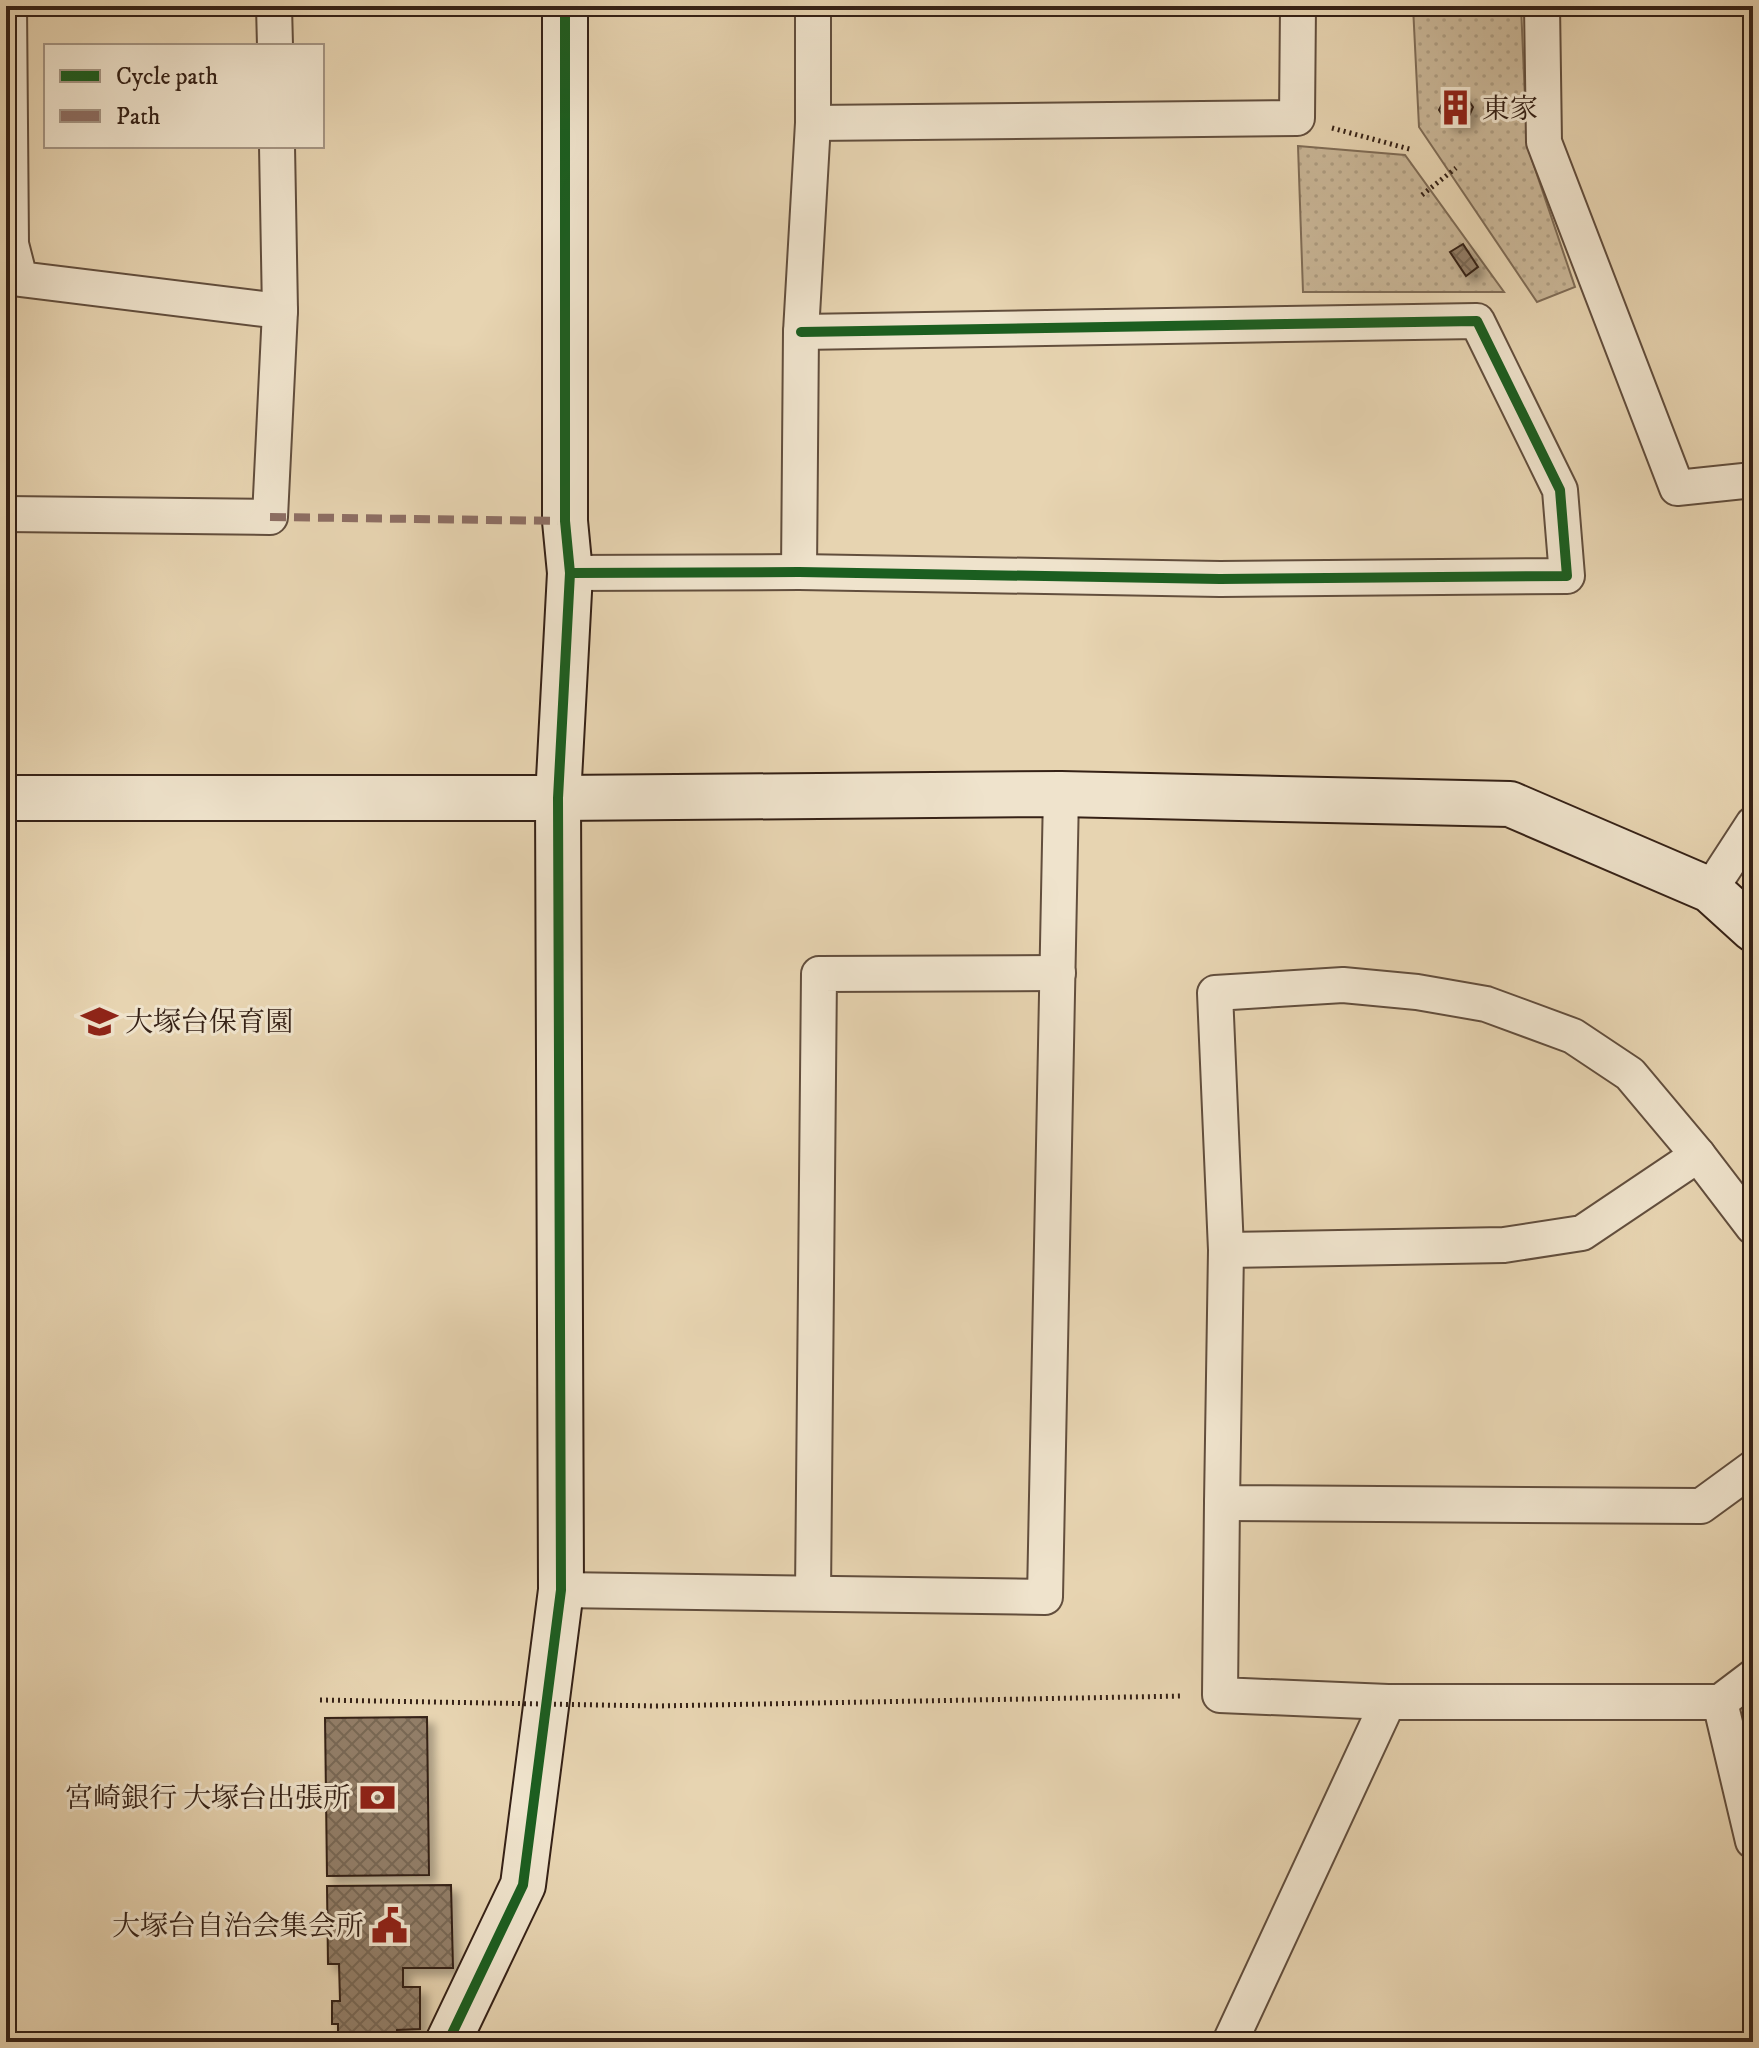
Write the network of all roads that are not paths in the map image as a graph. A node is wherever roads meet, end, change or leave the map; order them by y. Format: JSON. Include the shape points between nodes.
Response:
{"nodes":[{"id":1,"x":9,"y":6,"type":"edge"},
{"id":2,"x":274,"y":6,"type":"edge"},
{"id":3,"x":565,"y":6,"type":"edge"},
{"id":4,"x":813,"y":6,"type":"edge"},
{"id":5,"x":1298,"y":6,"type":"edge"},
{"id":6,"x":1542,"y":6,"type":"edge"},
{"id":7,"x":275,"y":44,"type":"edge"},
{"id":8,"x":813,"y":123,"type":"junction"},
{"id":9,"x":277,"y":148,"type":"edge"},
{"id":10,"x":280,"y":311,"type":"junction"},
{"id":11,"x":801,"y":332,"type":"junction"},
{"id":12,"x":1753,"y":480,"type":"edge"},
{"id":13,"x":6,"y":514,"type":"edge"},
{"id":14,"x":799,"y":572,"type":"junction"},
{"id":15,"x":570,"y":573,"type":"junction"},
{"id":16,"x":1061,"y":794,"type":"junction"},
{"id":17,"x":6,"y":798,"type":"edge"},
{"id":18,"x":558,"y":798,"type":"junction"},
{"id":19,"x":1753,"y":824,"type":"edge"},
{"id":20,"x":1710,"y":890,"type":"junction"},
{"id":21,"x":1753,"y":929,"type":"edge"},
{"id":22,"x":1058,"y":973,"type":"junction"},
{"id":23,"x":1698,"y":1155,"type":"junction"},
{"id":24,"x":1753,"y":1227,"type":"edge"},
{"id":25,"x":1226,"y":1250,"type":"junction"},
{"id":26,"x":1753,"y":1468,"type":"edge"},
{"id":27,"x":1222,"y":1503,"type":"junction"},
{"id":28,"x":561,"y":1590,"type":"junction"},
{"id":29,"x":813,"y":1593,"type":"junction"},
{"id":30,"x":1753,"y":1677,"type":"edge"},
{"id":31,"x":1388,"y":1702,"type":"junction"},
{"id":32,"x":1720,"y":1702,"type":"junction"},
{"id":33,"x":1753,"y":1841,"type":"edge"},
{"id":34,"x":448,"y":2042,"type":"edge"},
{"id":35,"x":1230,"y":2042,"type":"edge"}],
"edges":[{"from":1,"to":10,"type":"street","via":[[11,244],[20,279]]},
{"from":2,"to":7,"type":"street"},
{"from":3,"to":15,"type":"street","via":[[565,521]]},
{"from":4,"to":8,"type":"street"},
{"from":5,"to":8,"type":"street","via":[[1297,118]]},
{"from":6,"to":12,"type":"street","via":[[1544,142],[1677,488]]},
{"from":8,"to":11,"type":"street"},
{"from":9,"to":10,"type":"street"},
{"from":10,"to":13,"type":"street","via":[[270,517]]},
{"from":11,"to":14,"type":"street"},
{"from":11,"to":14,"type":"street","via":[[1477,321],[1560,490],[1567,576],[1220,579]]},
{"from":14,"to":15,"type":"street"},
{"from":15,"to":18,"type":"street"},
{"from":16,"to":18,"type":"street"},
{"from":16,"to":20,"type":"street","via":[[1510,804]]},
{"from":16,"to":22,"type":"street"},
{"from":17,"to":18,"type":"street"},
{"from":18,"to":28,"type":"street"},
{"from":19,"to":20,"type":"street"},
{"from":20,"to":21,"type":"street"},
{"from":22,"to":29,"type":"street","via":[[1045,1597]]},
{"from":22,"to":29,"type":"street","via":[[819,974]]},
{"from":23,"to":24,"type":"street"},
{"from":23,"to":25,"type":"street","via":[[1582,1233],[1504,1245]]},
{"from":23,"to":25,"type":"street","via":[[1630,1074],[1573,1036],[1486,1004],[1343,985],[1215,993]]},
{"from":25,"to":27,"type":"street"},
{"from":26,"to":27,"type":"street","via":[[1701,1506]]},
{"from":27,"to":31,"type":"street","via":[[1220,1695]]},
{"from":28,"to":29,"type":"street"},
{"from":28,"to":34,"type":"street","via":[[523,1885]]},
{"from":30,"to":32,"type":"street"},
{"from":31,"to":32,"type":"street"},
{"from":31,"to":35,"type":"street"},
{"from":32,"to":33,"type":"street"}]}
